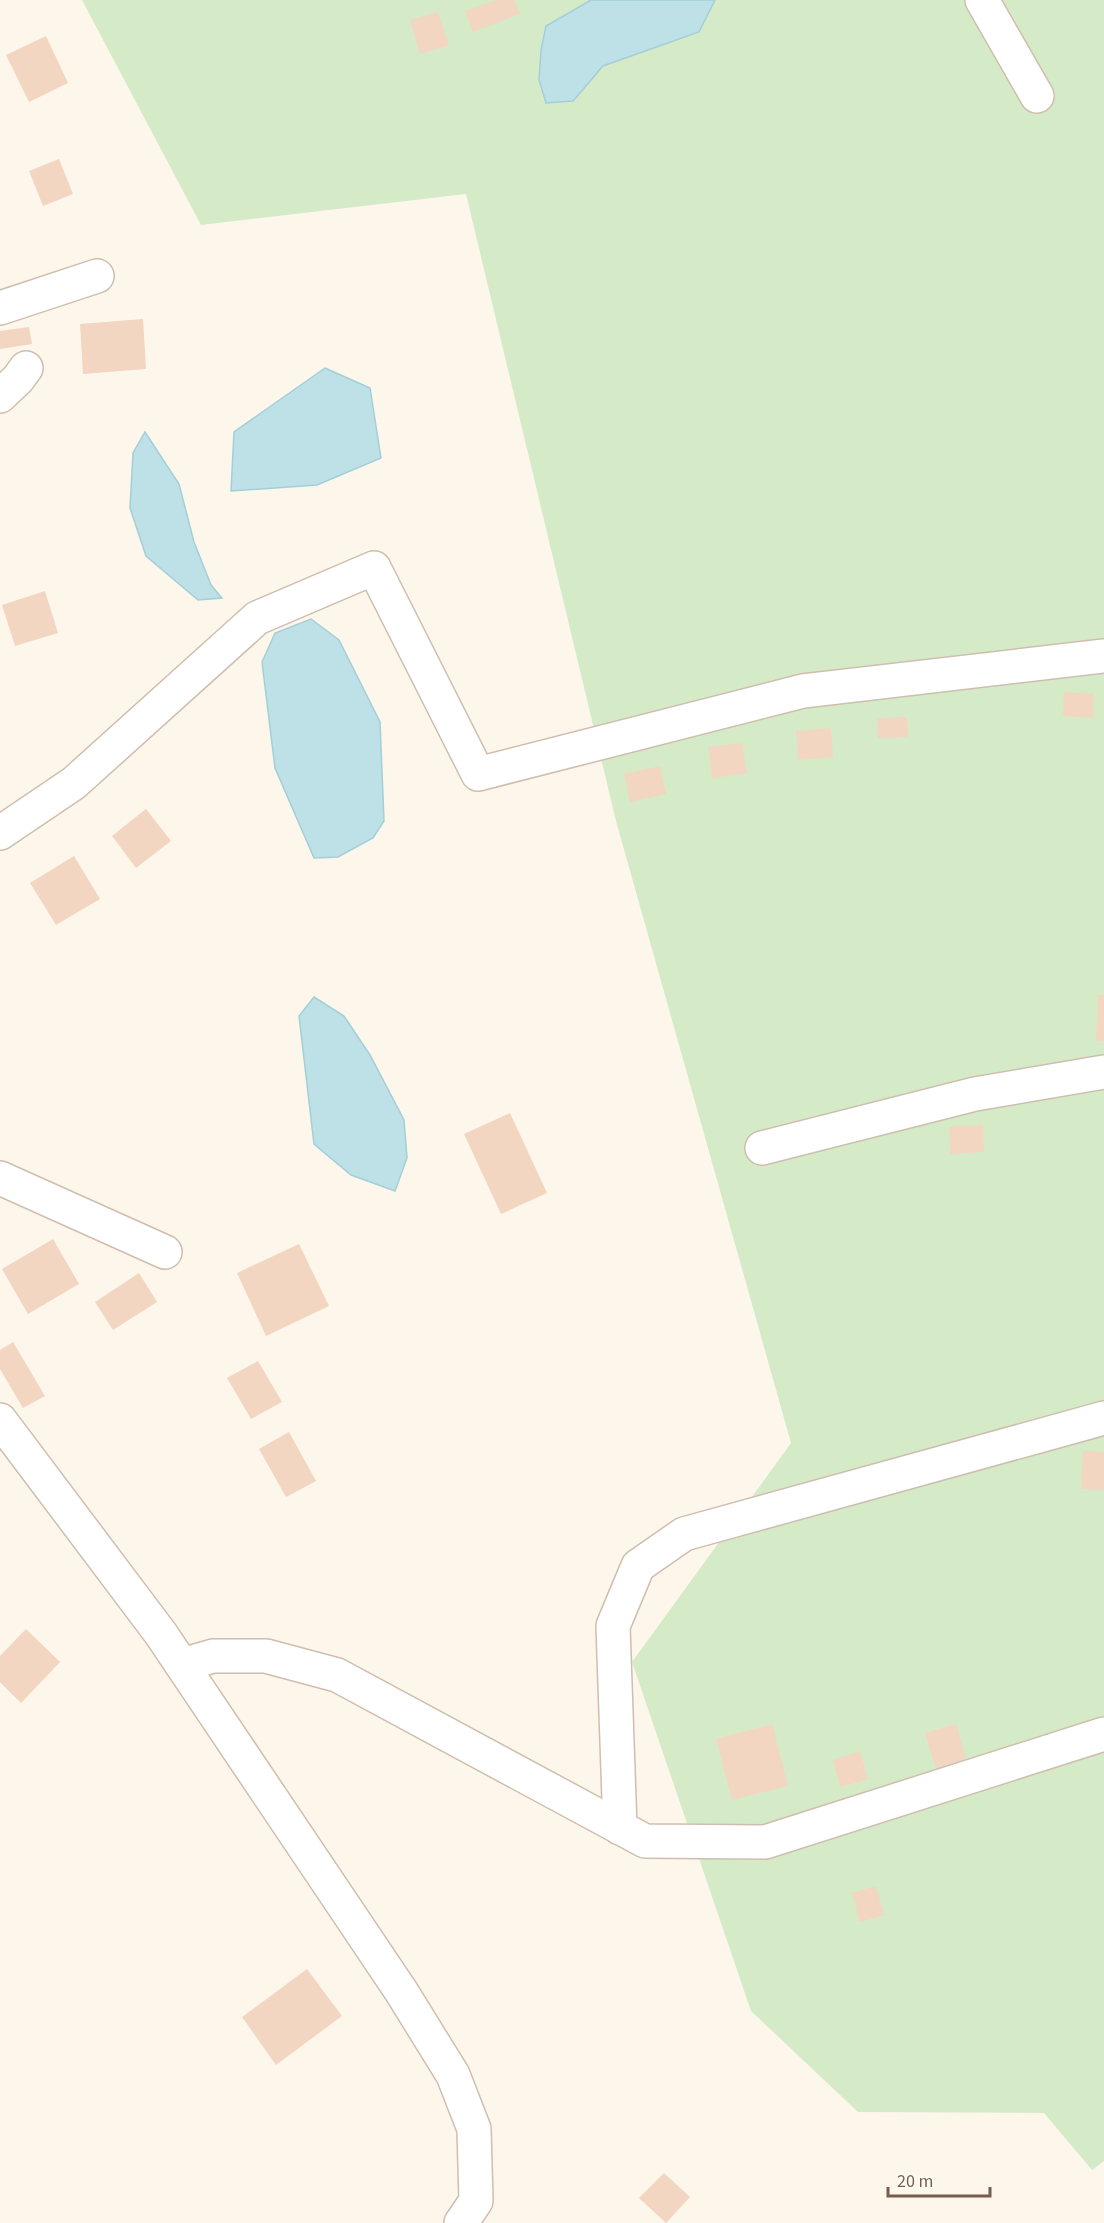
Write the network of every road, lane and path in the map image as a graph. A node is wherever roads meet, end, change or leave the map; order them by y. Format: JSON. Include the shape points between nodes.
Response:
{"nodes":[{"id":1,"x":982,"y":0,"type":"edge"},
{"id":2,"x":1037,"y":96,"type":"dead end"},
{"id":3,"x":97,"y":276,"type":"dead end"},
{"id":4,"x":0,"y":308,"type":"edge"},
{"id":5,"x":26,"y":368,"type":"dead end"},
{"id":6,"x":0,"y":396,"type":"edge"},
{"id":7,"x":1104,"y":656,"type":"edge"},
{"id":8,"x":0,"y":833,"type":"edge"},
{"id":9,"x":1104,"y":1072,"type":"edge"},
{"id":10,"x":762,"y":1148,"type":"dead end"},
{"id":11,"x":0,"y":1178,"type":"edge"},
{"id":12,"x":165,"y":1252,"type":"dead end"},
{"id":13,"x":1104,"y":1418,"type":"edge"},
{"id":14,"x":0,"y":1420,"type":"edge"},
{"id":15,"x":182,"y":1665,"type":"junction"},
{"id":16,"x":1104,"y":1734,"type":"edge"},
{"id":17,"x":620,"y":1828,"type":"junction"},
{"id":18,"x":461,"y":2223,"type":"edge"}],
"edges":[{"from":1,"to":2,"type":"street"},
{"from":3,"to":4,"type":"street"},
{"from":5,"to":6,"type":"street"},
{"from":7,"to":8,"type":"street","via":[[803,691],[477,774],[374,568],[257,618],[74,783]]},
{"from":9,"to":10,"type":"street","via":[[975,1094]]},
{"from":11,"to":12,"type":"street"},
{"from":13,"to":17,"type":"street","via":[[684,1534],[638,1566],[613,1626]]},
{"from":14,"to":15,"type":"street"},
{"from":15,"to":17,"type":"street","via":[[213,1656],[266,1656],[337,1675]]},
{"from":15,"to":18,"type":"street","via":[[453,2075],[474,2129],[476,2201]]},
{"from":16,"to":17,"type":"street","via":[[765,1842],[645,1841]]}]}
